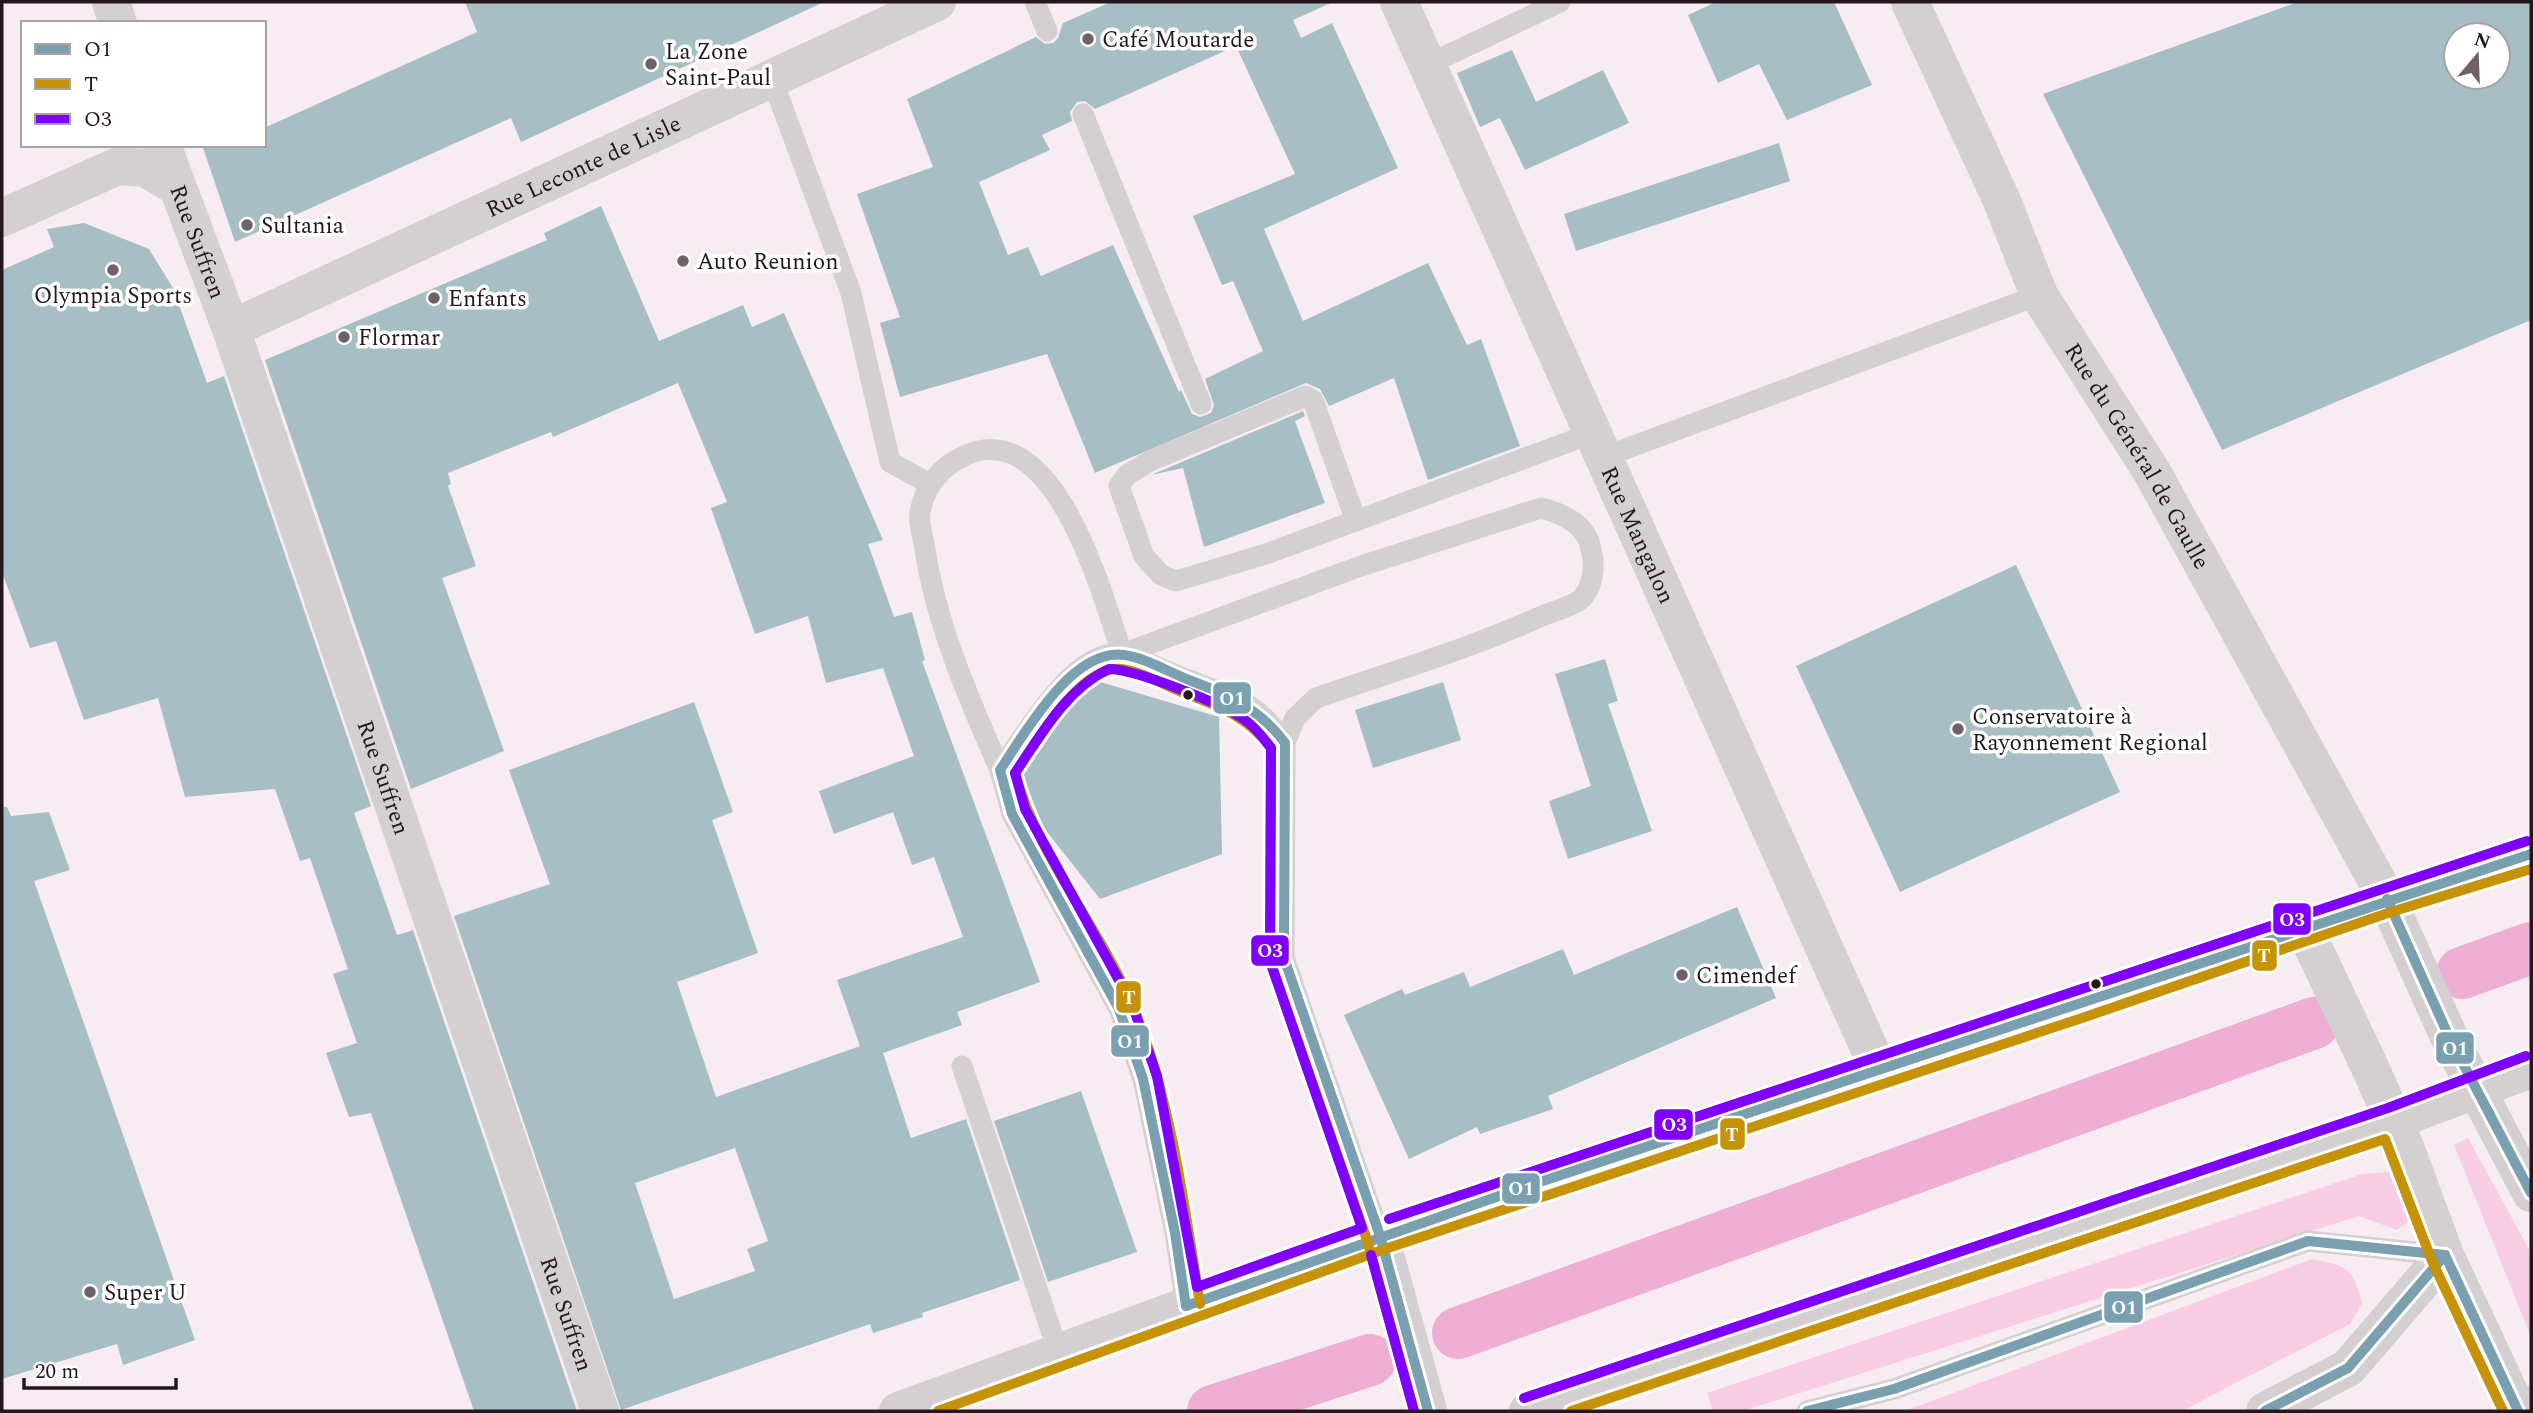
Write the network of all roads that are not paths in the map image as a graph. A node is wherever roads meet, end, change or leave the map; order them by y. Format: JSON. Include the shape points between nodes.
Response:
{"nodes":[{"id":1,"x":111,"y":2,"type":"edge"},
{"id":2,"x":937,"y":2,"type":"edge"},
{"id":3,"x":1035,"y":2,"type":"edge"},
{"id":4,"x":1399,"y":2,"type":"edge"},
{"id":5,"x":1560,"y":2,"type":"edge"},
{"id":6,"x":1910,"y":2,"type":"edge"},
{"id":7,"x":117,"y":21,"type":"edge"},
{"id":8,"x":1047,"y":31,"type":"dead end"},
{"id":9,"x":1427,"y":65,"type":"junction"},
{"id":10,"x":772,"y":79,"type":"junction"},
{"id":11,"x":1083,"y":114,"type":"dead end"},
{"id":12,"x":163,"y":147,"type":"edge"},
{"id":13,"x":176,"y":186,"type":"junction"},
{"id":14,"x":2,"y":218,"type":"edge"},
{"id":15,"x":2039,"y":295,"type":"junction"},
{"id":16,"x":231,"y":329,"type":"junction"},
{"id":17,"x":1201,"y":404,"type":"dead end"},
{"id":18,"x":1598,"y":445,"type":"junction"},
{"id":19,"x":930,"y":484,"type":"junction"},
{"id":20,"x":1356,"y":520,"type":"junction"},
{"id":21,"x":1122,"y":654,"type":"junction"},
{"id":22,"x":1285,"y":743,"type":"junction"},
{"id":23,"x":1000,"y":770,"type":"junction"},
{"id":24,"x":2531,"y":854,"type":"edge"},
{"id":25,"x":2387,"y":899,"type":"junction"},
{"id":26,"x":2304,"y":928,"type":"junction"},
{"id":27,"x":962,"y":1066,"type":"dead end"},
{"id":28,"x":2531,"y":1069,"type":"edge"},
{"id":29,"x":1879,"y":1070,"type":"junction"},
{"id":30,"x":2479,"y":1089,"type":"junction"},
{"id":31,"x":2393,"y":1121,"type":"junction"},
{"id":32,"x":2531,"y":1193,"type":"edge"},
{"id":33,"x":1380,"y":1236,"type":"junction"},
{"id":34,"x":2445,"y":1255,"type":"junction"},
{"id":35,"x":1186,"y":1306,"type":"junction"},
{"id":36,"x":1059,"y":1354,"type":"junction"},
{"id":37,"x":2531,"y":1405,"type":"edge"},
{"id":38,"x":1545,"y":1410,"type":"edge"},
{"id":39,"x":600,"y":1411,"type":"edge"},
{"id":40,"x":898,"y":1411,"type":"edge"},
{"id":41,"x":1429,"y":1411,"type":"edge"},
{"id":42,"x":1807,"y":1411,"type":"edge"},
{"id":43,"x":2264,"y":1411,"type":"edge"},
{"id":44,"x":2519,"y":1411,"type":"edge"}],
"edges":[{"from":1,"to":7,"type":"main road"},
{"from":2,"to":10,"type":"main road","name":"Rue Leconte de Lisle"},
{"from":3,"to":8,"type":"lane"},
{"from":4,"to":9,"type":"main road","name":"Rue Mangalon"},
{"from":5,"to":9,"type":"lane"},
{"from":6,"to":15,"type":"main road","name":"Rue du Général de Gaulle","via":[[2002,201]]},
{"from":9,"to":18,"type":"main road","name":"Rue Mangalon"},
{"from":10,"to":16,"type":"main road","name":"Rue Leconte de Lisle"},
{"from":10,"to":19,"type":"lane","via":[[851,293],[890,461]]},
{"from":11,"to":17,"type":"lane"},
{"from":12,"to":13,"type":"main road","name":"Rue Suffren"},
{"from":13,"to":14,"type":"main road","via":[[145,168],[118,166]]},
{"from":13,"to":16,"type":"main road","name":"Rue Suffren"},
{"from":15,"to":18,"type":"lane"},
{"from":15,"to":25,"type":"main road","name":"Rue du Général de Gaulle","via":[[2152,472]]},
{"from":16,"to":39,"type":"main road","name":"Rue Suffren"},
{"from":18,"to":20,"type":"lane"},
{"from":18,"to":29,"type":"main road","name":"Rue Mangalon"},
{"from":19,"to":21,"type":"lane","via":[[947,464],[971,453],[998,452],[1023,459],[1044,477],[1072,518]]},
{"from":19,"to":23,"type":"lane","via":[[920,514],[930,589]]},
{"from":20,"to":20,"type":"lane","via":[[1176,581],[1161,575],[1144,556],[1119,486],[1127,475],[1150,461],[1306,396],[1313,400]]},
{"from":21,"to":22,"type":"lane","via":[[1240,700],[1266,717]]},
{"from":21,"to":22,"type":"lane","via":[[1358,567],[1541,508],[1561,513],[1590,541],[1591,582],[1581,599],[1519,626],[1316,698],[1295,718]]},
{"from":21,"to":23,"type":"lane","via":[[1095,659],[1068,678]]},
{"from":22,"to":33,"type":"lane","via":[[1284,958]]},
{"from":23,"to":35,"type":"lane","via":[[1012,814],[1119,1009],[1139,1067]]},
{"from":24,"to":25,"type":"main road"},
{"from":25,"to":26,"type":"main road"},
{"from":25,"to":30,"type":"main road","name":"Rue du Général de Gaulle","via":[[2450,1039]]},
{"from":26,"to":29,"type":"main road"},
{"from":26,"to":31,"type":"main road"},
{"from":27,"to":36,"type":"lane"},
{"from":28,"to":30,"type":"main road"},
{"from":29,"to":33,"type":"main road"},
{"from":30,"to":31,"type":"main road"},
{"from":30,"to":32,"type":"main road","name":"Rue du Général de Gaulle"},
{"from":31,"to":34,"type":"main road"},
{"from":31,"to":38,"type":"main road"},
{"from":33,"to":35,"type":"main road"},
{"from":33,"to":41,"type":"main road"},
{"from":34,"to":42,"type":"lane","via":[[2308,1241],[1894,1389]]},
{"from":34,"to":43,"type":"main road","via":[[2348,1367]]},
{"from":34,"to":44,"type":"main road"},
{"from":35,"to":36,"type":"main road"},
{"from":36,"to":40,"type":"main road"},
{"from":37,"to":44,"type":"main road"}]}
